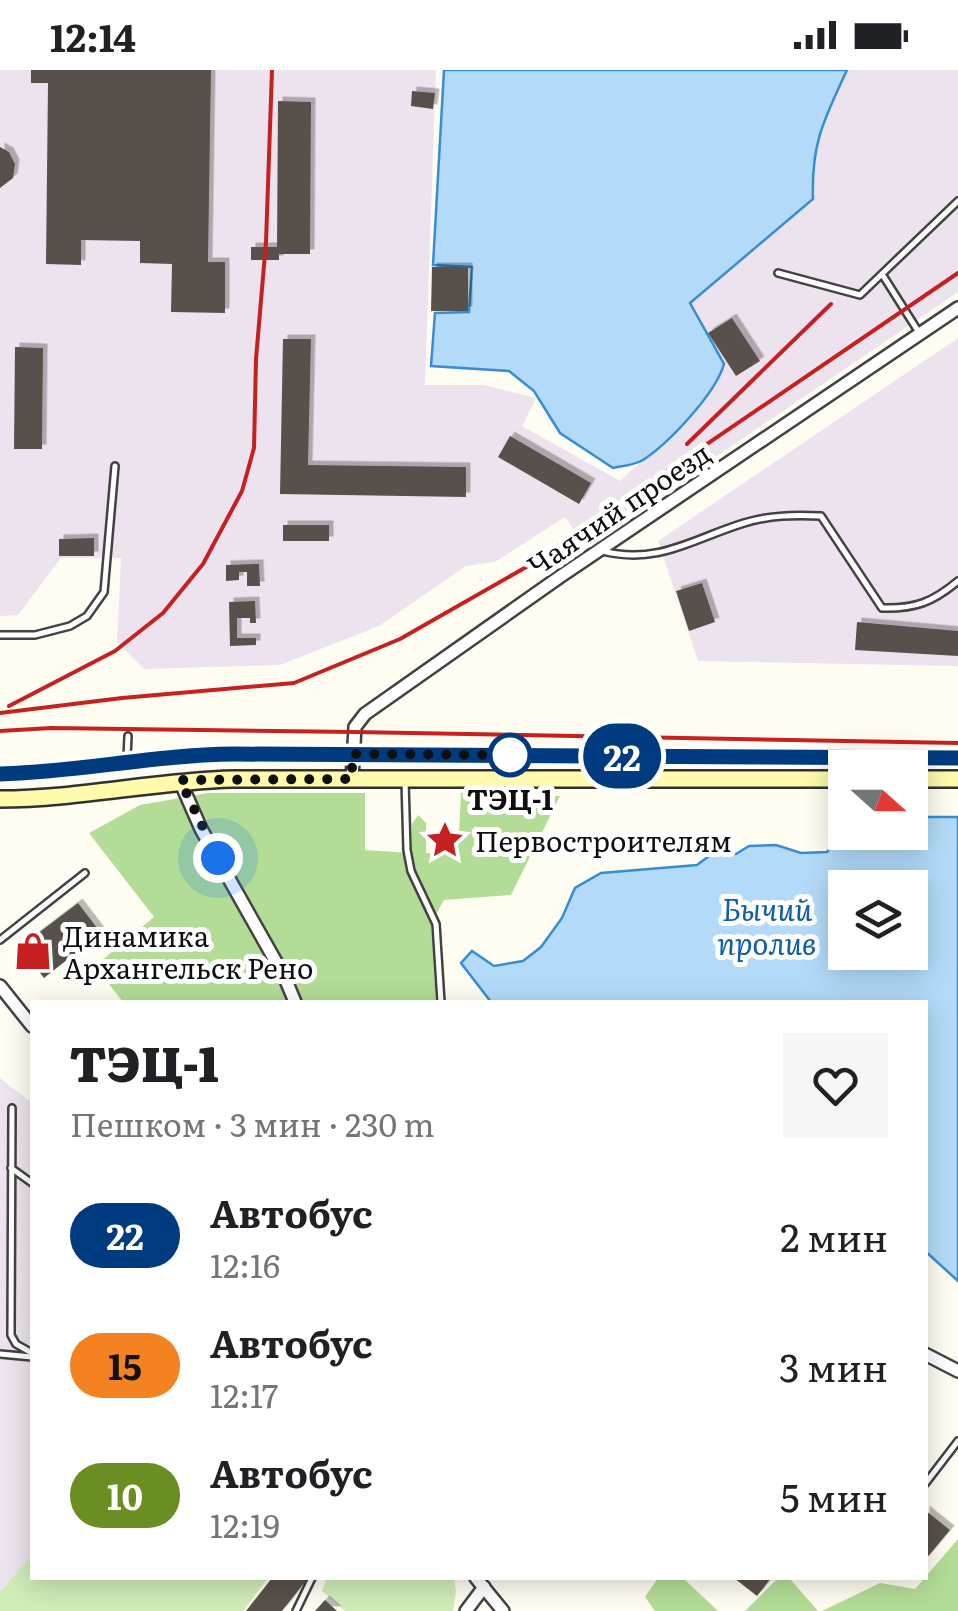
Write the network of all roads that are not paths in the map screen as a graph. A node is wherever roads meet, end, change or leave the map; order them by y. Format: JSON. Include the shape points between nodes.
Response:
{"nodes":[{"id":1,"x":958,"y":201,"type":"edge"},
{"id":2,"x":778,"y":272,"type":"dead end"},
{"id":3,"x":882,"y":274,"type":"junction"},
{"id":4,"x":958,"y":308,"type":"edge"},
{"id":5,"x":919,"y":334,"type":"junction"},
{"id":6,"x":115,"y":466,"type":"dead end"},
{"id":7,"x":600,"y":550,"type":"junction"},
{"id":8,"x":958,"y":582,"type":"edge"},
{"id":9,"x":0,"y":635,"type":"edge"},
{"id":10,"x":128,"y":736,"type":"dead end"},
{"id":11,"x":352,"y":754,"type":"junction"},
{"id":12,"x":958,"y":758,"type":"edge"},
{"id":13,"x":126,"y":762,"type":"junction"},
{"id":14,"x":0,"y":774,"type":"edge"},
{"id":15,"x":352,"y":779,"type":"junction"},
{"id":16,"x":405,"y":779,"type":"junction"},
{"id":17,"x":828,"y":779,"type":"edge"},
{"id":18,"x":180,"y":780,"type":"junction"},
{"id":19,"x":928,"y":780,"type":"edge"},
{"id":20,"x":958,"y":780,"type":"edge"},
{"id":21,"x":0,"y":798,"type":"edge"},
{"id":22,"x":85,"y":874,"type":"dead end"},
{"id":23,"x":0,"y":940,"type":"edge"},
{"id":24,"x":0,"y":986,"type":"edge"},
{"id":25,"x":295,"y":1000,"type":"edge"},
{"id":26,"x":441,"y":1000,"type":"edge"},
{"id":27,"x":30,"y":1024,"type":"edge"},
{"id":28,"x":12,"y":1108,"type":"dead end"},
{"id":29,"x":11,"y":1168,"type":"junction"},
{"id":30,"x":30,"y":1182,"type":"edge"},
{"id":31,"x":0,"y":1354,"type":"edge"},
{"id":32,"x":30,"y":1354,"type":"edge"},
{"id":33,"x":30,"y":1355,"type":"edge"},
{"id":34,"x":928,"y":1356,"type":"edge"},
{"id":35,"x":958,"y":1372,"type":"edge"},
{"id":36,"x":958,"y":1442,"type":"edge"},
{"id":37,"x":928,"y":1480,"type":"edge"},
{"id":38,"x":311,"y":1580,"type":"edge"},
{"id":39,"x":480,"y":1582,"type":"edge"},
{"id":40,"x":296,"y":1611,"type":"edge"},
{"id":41,"x":466,"y":1611,"type":"edge"},
{"id":42,"x":503,"y":1611,"type":"edge"}],
"edges":[{"from":1,"to":3,"type":"lane"},
{"from":2,"to":3,"type":"lane","via":[[860,294]]},
{"from":3,"to":5,"type":"lane"},
{"from":4,"to":5,"type":"street","name":"Чаячий проезд"},
{"from":5,"to":7,"type":"street","name":"Чаячий проезд"},
{"from":6,"to":9,"type":"lane","via":[[104,592],[88,616],[35,635]]},
{"from":7,"to":8,"type":"lane","via":[[660,555],[745,523],[821,516],[882,608],[911,609]]},
{"from":7,"to":11,"type":"street","name":"Чаячий проезд","via":[[364,714],[354,728]]},
{"from":10,"to":13,"type":"lane"},
{"from":11,"to":12,"type":"main road"},
{"from":11,"to":13,"type":"main road","via":[[180,754]]},
{"from":11,"to":15,"type":"street","name":"Чаячий проезд"},
{"from":13,"to":14,"type":"main road"},
{"from":15,"to":16,"type":"main road"},
{"from":15,"to":18,"type":"main road"},
{"from":16,"to":17,"type":"main road"},
{"from":16,"to":26,"type":"lane","via":[[407,850],[436,924]]},
{"from":18,"to":21,"type":"main road"},
{"from":18,"to":25,"type":"street"},
{"from":19,"to":20,"type":"main road"},
{"from":22,"to":23,"type":"lane"},
{"from":24,"to":27,"type":"street"},
{"from":28,"to":29,"type":"lane"},
{"from":29,"to":30,"type":"lane"},
{"from":29,"to":32,"type":"lane","via":[[11,1336]]},
{"from":31,"to":33,"type":"lane"},
{"from":34,"to":35,"type":"street"},
{"from":36,"to":37,"type":"lane"},
{"from":38,"to":40,"type":"lane"},
{"from":39,"to":41,"type":"street"},
{"from":39,"to":42,"type":"street"}]}
